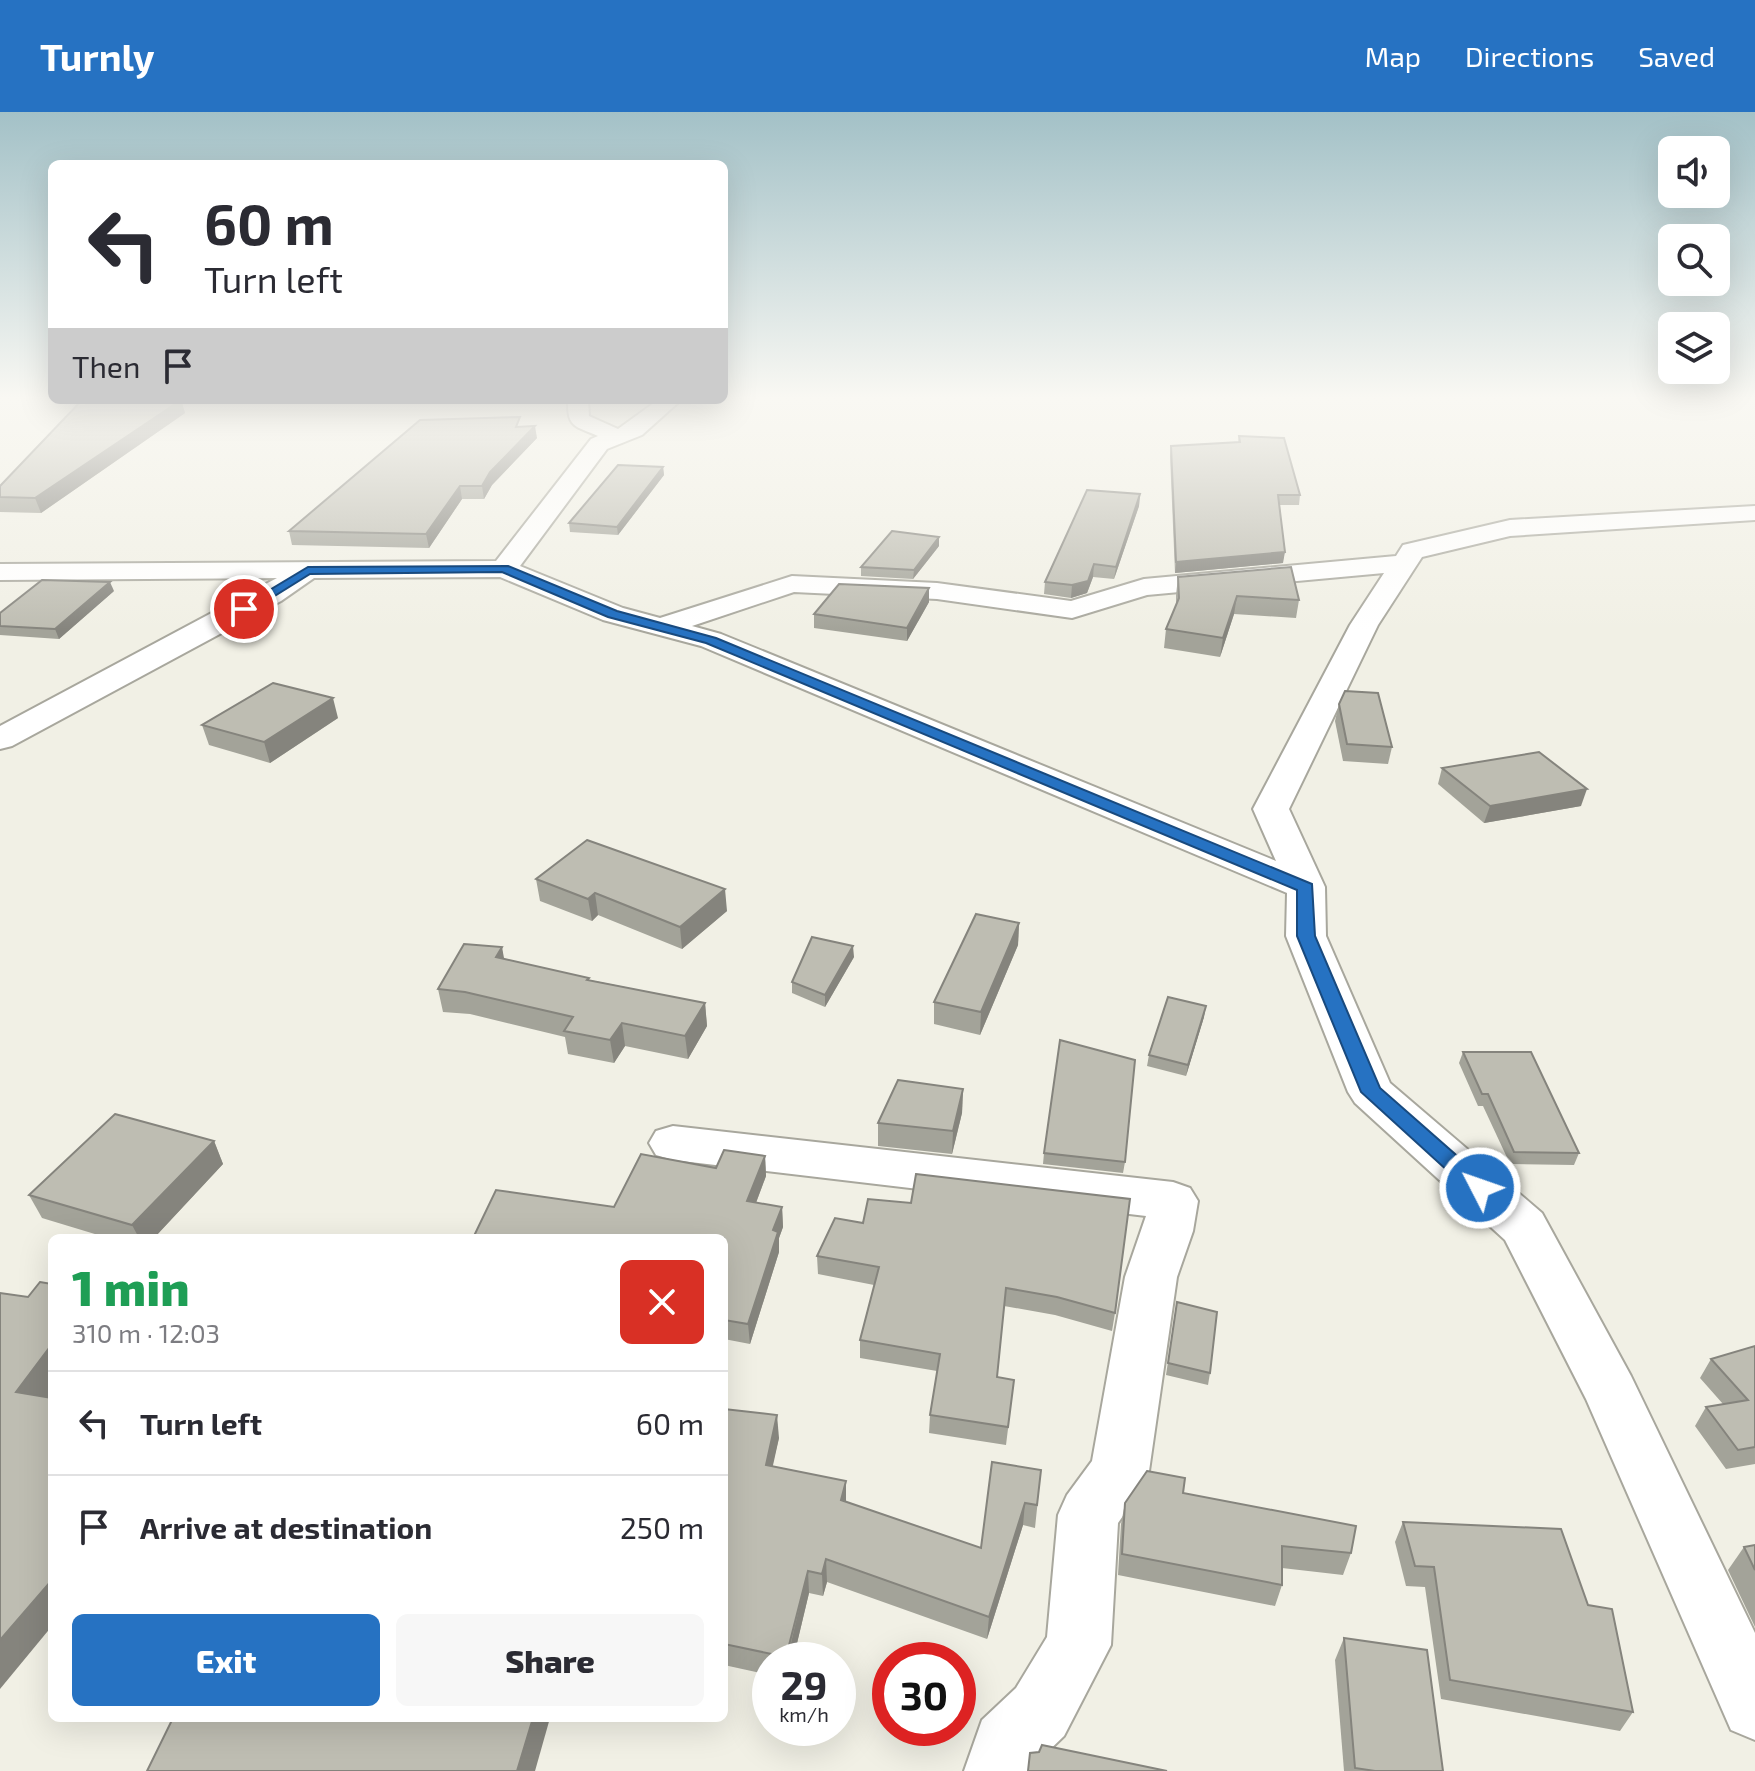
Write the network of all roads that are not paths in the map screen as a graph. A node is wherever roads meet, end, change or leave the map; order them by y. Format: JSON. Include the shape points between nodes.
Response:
{"nodes":[{"id":1,"x":574,"y":476,"type":"edge"},
{"id":2,"x":1755,"y":513,"type":"edge"},
{"id":3,"x":1405,"y":563,"type":"junction"},
{"id":4,"x":504,"y":569,"type":"junction"},
{"id":5,"x":308,"y":570,"type":"junction"},
{"id":6,"x":0,"y":572,"type":"edge"},
{"id":7,"x":663,"y":626,"type":"junction"},
{"id":8,"x":0,"y":739,"type":"edge"},
{"id":9,"x":1306,"y":887,"type":"junction"},
{"id":10,"x":673,"y":1143,"type":"dead end"},
{"id":11,"x":1755,"y":1706,"type":"edge"},
{"id":12,"x":999,"y":1771,"type":"edge"}],
"edges":[{"from":1,"to":4,"type":"street"},
{"from":2,"to":3,"type":"street","via":[[1510,528],[1412,551]]},
{"from":3,"to":7,"type":"street","via":[[1144,587],[1072,610],[937,591],[792,584]]},
{"from":3,"to":9,"type":"street","via":[[1364,625],[1271,809]]},
{"from":4,"to":5,"type":"street"},
{"from":4,"to":7,"type":"street","via":[[613,614]]},
{"from":5,"to":6,"type":"street"},
{"from":5,"to":8,"type":"street","via":[[271,595]]},
{"from":7,"to":9,"type":"street","via":[[711,640]]},
{"from":9,"to":11,"type":"street","via":[[1306,936],[1371,1092],[1524,1227],[1611,1393]]},
{"from":10,"to":12,"type":"street","via":[[1173,1201],[1151,1277],[1120,1471],[1088,1515],[1079,1645],[1040,1712],[1006,1744]]}]}
